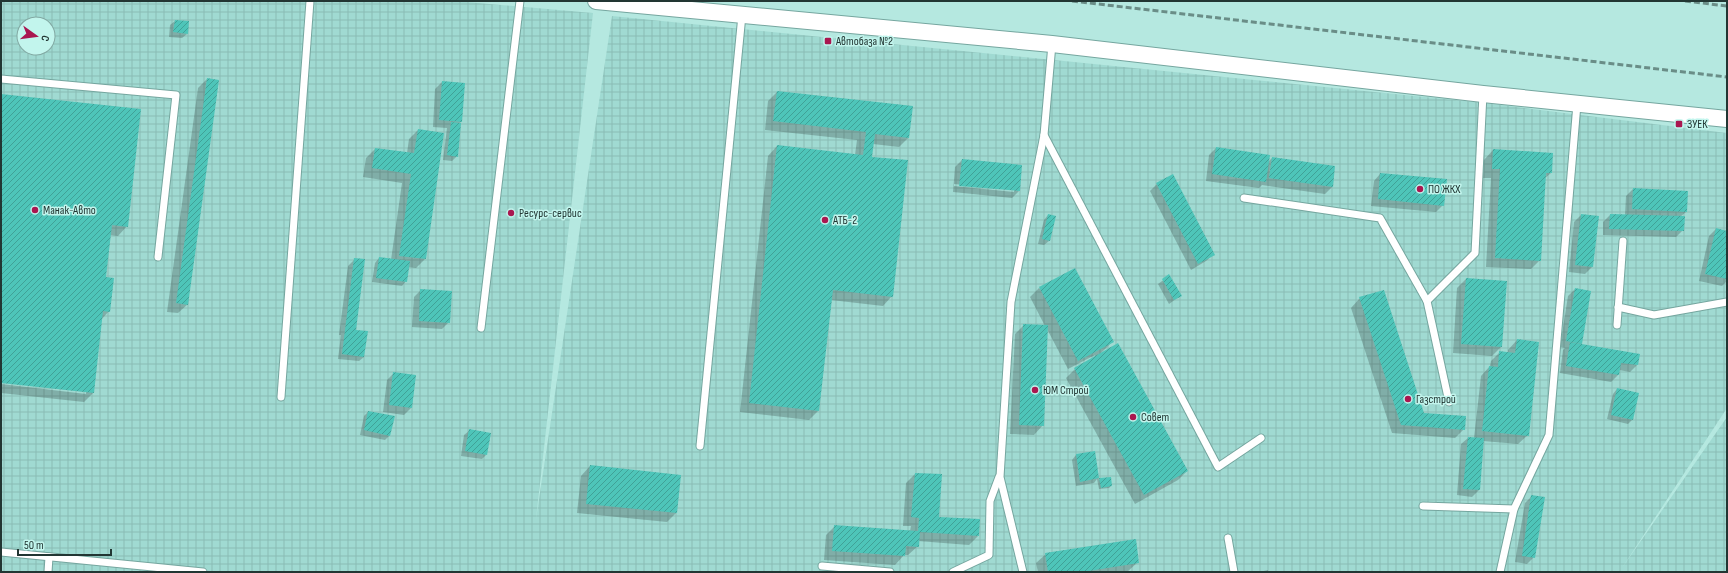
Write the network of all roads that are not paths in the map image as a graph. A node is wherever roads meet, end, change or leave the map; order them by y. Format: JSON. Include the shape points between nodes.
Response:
{"nodes":[{"id":1,"x":310,"y":1,"type":"edge"},
{"id":2,"x":520,"y":1,"type":"edge"},
{"id":3,"x":596,"y":1,"type":"edge"},
{"id":4,"x":742,"y":15,"type":"junction"},
{"id":5,"x":1052,"y":44,"type":"junction"},
{"id":6,"x":1,"y":79,"type":"edge"},
{"id":7,"x":1483,"y":94,"type":"junction"},
{"id":8,"x":1577,"y":104,"type":"junction"},
{"id":9,"x":1727,"y":119,"type":"edge"},
{"id":10,"x":1044,"y":135,"type":"junction"},
{"id":11,"x":1244,"y":198,"type":"dead end"},
{"id":12,"x":1623,"y":241,"type":"dead end"},
{"id":13,"x":158,"y":256,"type":"dead end"},
{"id":14,"x":1427,"y":302,"type":"junction"},
{"id":15,"x":1727,"y":302,"type":"edge"},
{"id":16,"x":1618,"y":307,"type":"junction"},
{"id":17,"x":1617,"y":325,"type":"dead end"},
{"id":18,"x":480,"y":328,"type":"dead end"},
{"id":19,"x":281,"y":397,"type":"dead end"},
{"id":20,"x":1449,"y":402,"type":"dead end"},
{"id":21,"x":1261,"y":438,"type":"dead end"},
{"id":22,"x":700,"y":446,"type":"dead end"},
{"id":23,"x":1000,"y":476,"type":"junction"},
{"id":24,"x":1423,"y":506,"type":"dead end"},
{"id":25,"x":1514,"y":509,"type":"junction"},
{"id":26,"x":1228,"y":538,"type":"dead end"},
{"id":27,"x":1,"y":552,"type":"edge"},
{"id":28,"x":49,"y":557,"type":"junction"},
{"id":29,"x":822,"y":566,"type":"dead end"},
{"id":30,"x":145,"y":569,"type":"edge"},
{"id":31,"x":48,"y":572,"type":"edge"},
{"id":32,"x":203,"y":572,"type":"edge"},
{"id":33,"x":890,"y":572,"type":"edge"},
{"id":34,"x":953,"y":572,"type":"edge"},
{"id":35,"x":1023,"y":572,"type":"edge"},
{"id":36,"x":1234,"y":572,"type":"edge"},
{"id":37,"x":1500,"y":572,"type":"edge"}],
"edges":[{"from":1,"to":19,"type":"lane"},
{"from":2,"to":18,"type":"lane"},
{"from":3,"to":4,"type":"street"},
{"from":4,"to":5,"type":"street"},
{"from":4,"to":22,"type":"lane"},
{"from":5,"to":7,"type":"street"},
{"from":5,"to":10,"type":"lane"},
{"from":6,"to":13,"type":"lane","via":[[176,94]]},
{"from":7,"to":8,"type":"street"},
{"from":7,"to":14,"type":"lane","via":[[1475,253]]},
{"from":8,"to":9,"type":"street"},
{"from":8,"to":25,"type":"lane","via":[[1549,435]]},
{"from":10,"to":21,"type":"lane","via":[[1218,467]]},
{"from":10,"to":23,"type":"lane","via":[[1012,302]]},
{"from":11,"to":14,"type":"lane","via":[[1380,218]]},
{"from":12,"to":16,"type":"lane"},
{"from":14,"to":20,"type":"lane"},
{"from":15,"to":16,"type":"lane","via":[[1654,315]]},
{"from":16,"to":17,"type":"lane"},
{"from":23,"to":34,"type":"lane","via":[[990,500],[989,555]]},
{"from":23,"to":35,"type":"lane"},
{"from":24,"to":25,"type":"lane"},
{"from":25,"to":37,"type":"lane"},
{"from":26,"to":36,"type":"lane"},
{"from":27,"to":28,"type":"lane"},
{"from":28,"to":30,"type":"lane"},
{"from":28,"to":31,"type":"lane"},
{"from":29,"to":33,"type":"lane"},
{"from":30,"to":32,"type":"lane"}]}
